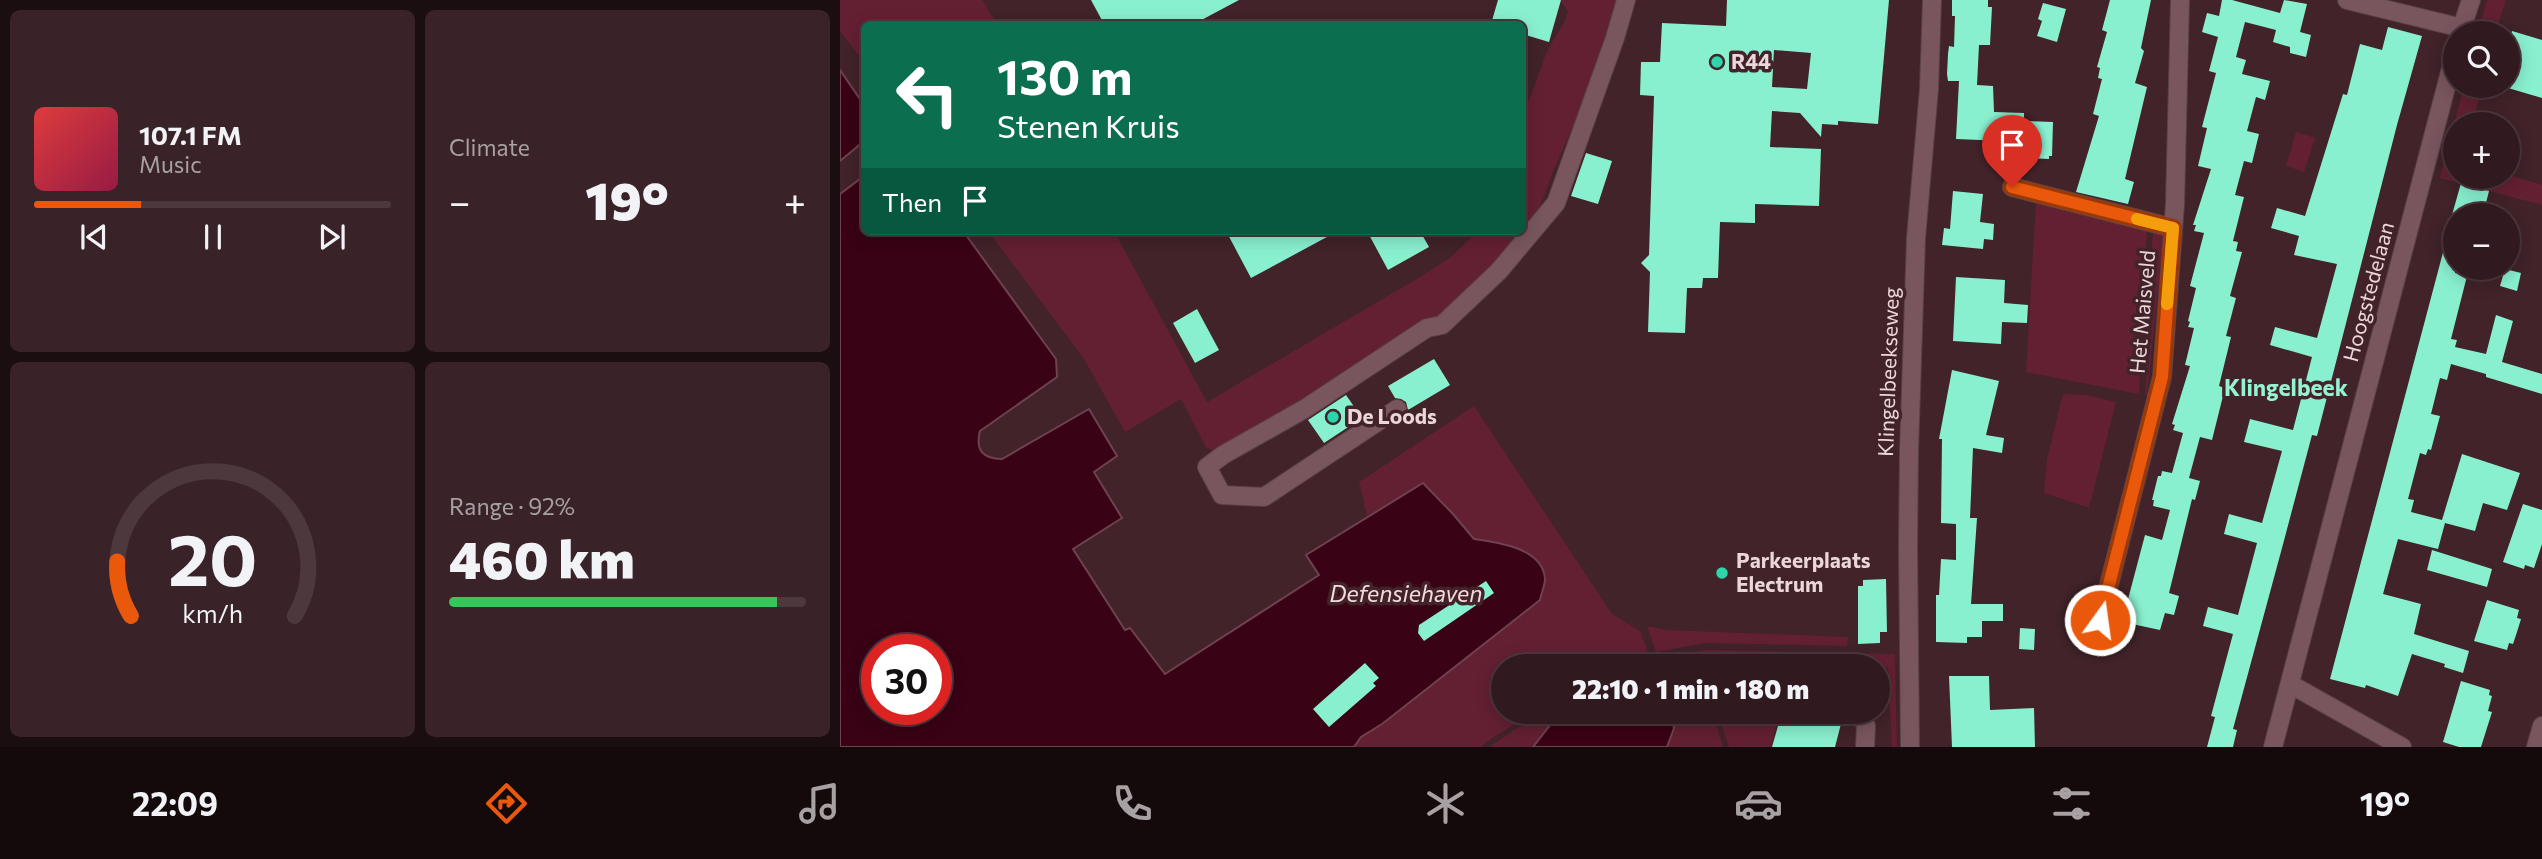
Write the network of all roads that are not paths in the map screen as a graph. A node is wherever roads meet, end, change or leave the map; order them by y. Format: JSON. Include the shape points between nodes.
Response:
{"nodes":[{"id":1,"x":1626,"y":0,"type":"edge"},
{"id":2,"x":1932,"y":0,"type":"edge"},
{"id":3,"x":2180,"y":0,"type":"edge"},
{"id":4,"x":2347,"y":0,"type":"edge"},
{"id":5,"x":2471,"y":0,"type":"edge"},
{"id":6,"x":2464,"y":21,"type":"edge"},
{"id":7,"x":2443,"y":25,"type":"edge"},
{"id":8,"x":2443,"y":98,"type":"edge"},
{"id":9,"x":2012,"y":187,"type":"dead end"},
{"id":10,"x":2173,"y":228,"type":"junction"},
{"id":11,"x":1397,"y":409,"type":"dead end"},
{"id":12,"x":2100,"y":620,"type":"dead end"},
{"id":13,"x":2290,"y":684,"type":"junction"},
{"id":14,"x":1865,"y":724,"type":"edge"},
{"id":15,"x":2542,"y":726,"type":"edge"},
{"id":16,"x":1865,"y":747,"type":"edge"},
{"id":17,"x":1910,"y":747,"type":"edge"},
{"id":18,"x":2273,"y":747,"type":"edge"},
{"id":19,"x":2402,"y":747,"type":"edge"},
{"id":20,"x":2536,"y":747,"type":"edge"}],
"edges":[{"from":1,"to":11,"type":"street","via":[[1556,203],[1499,271],[1441,325],[1427,328],[1207,467],[1222,495],[1264,498]]},
{"from":2,"to":17,"type":"street","name":"Klingelbeekseweg","via":[[1916,238],[1910,424]]},
{"from":3,"to":10,"type":"street","name":"Het Maisveld"},
{"from":4,"to":7,"type":"street"},
{"from":5,"to":6,"type":"street"},
{"from":8,"to":13,"type":"street","name":"Hoogstedelaan"},
{"from":9,"to":10,"type":"street"},
{"from":10,"to":12,"type":"street","name":"Het Maisveld","via":[[2162,377]]},
{"from":13,"to":18,"type":"street","name":"Hoogstedelaan"},
{"from":13,"to":19,"type":"street"},
{"from":14,"to":16,"type":"street"},
{"from":15,"to":20,"type":"street"}]}
